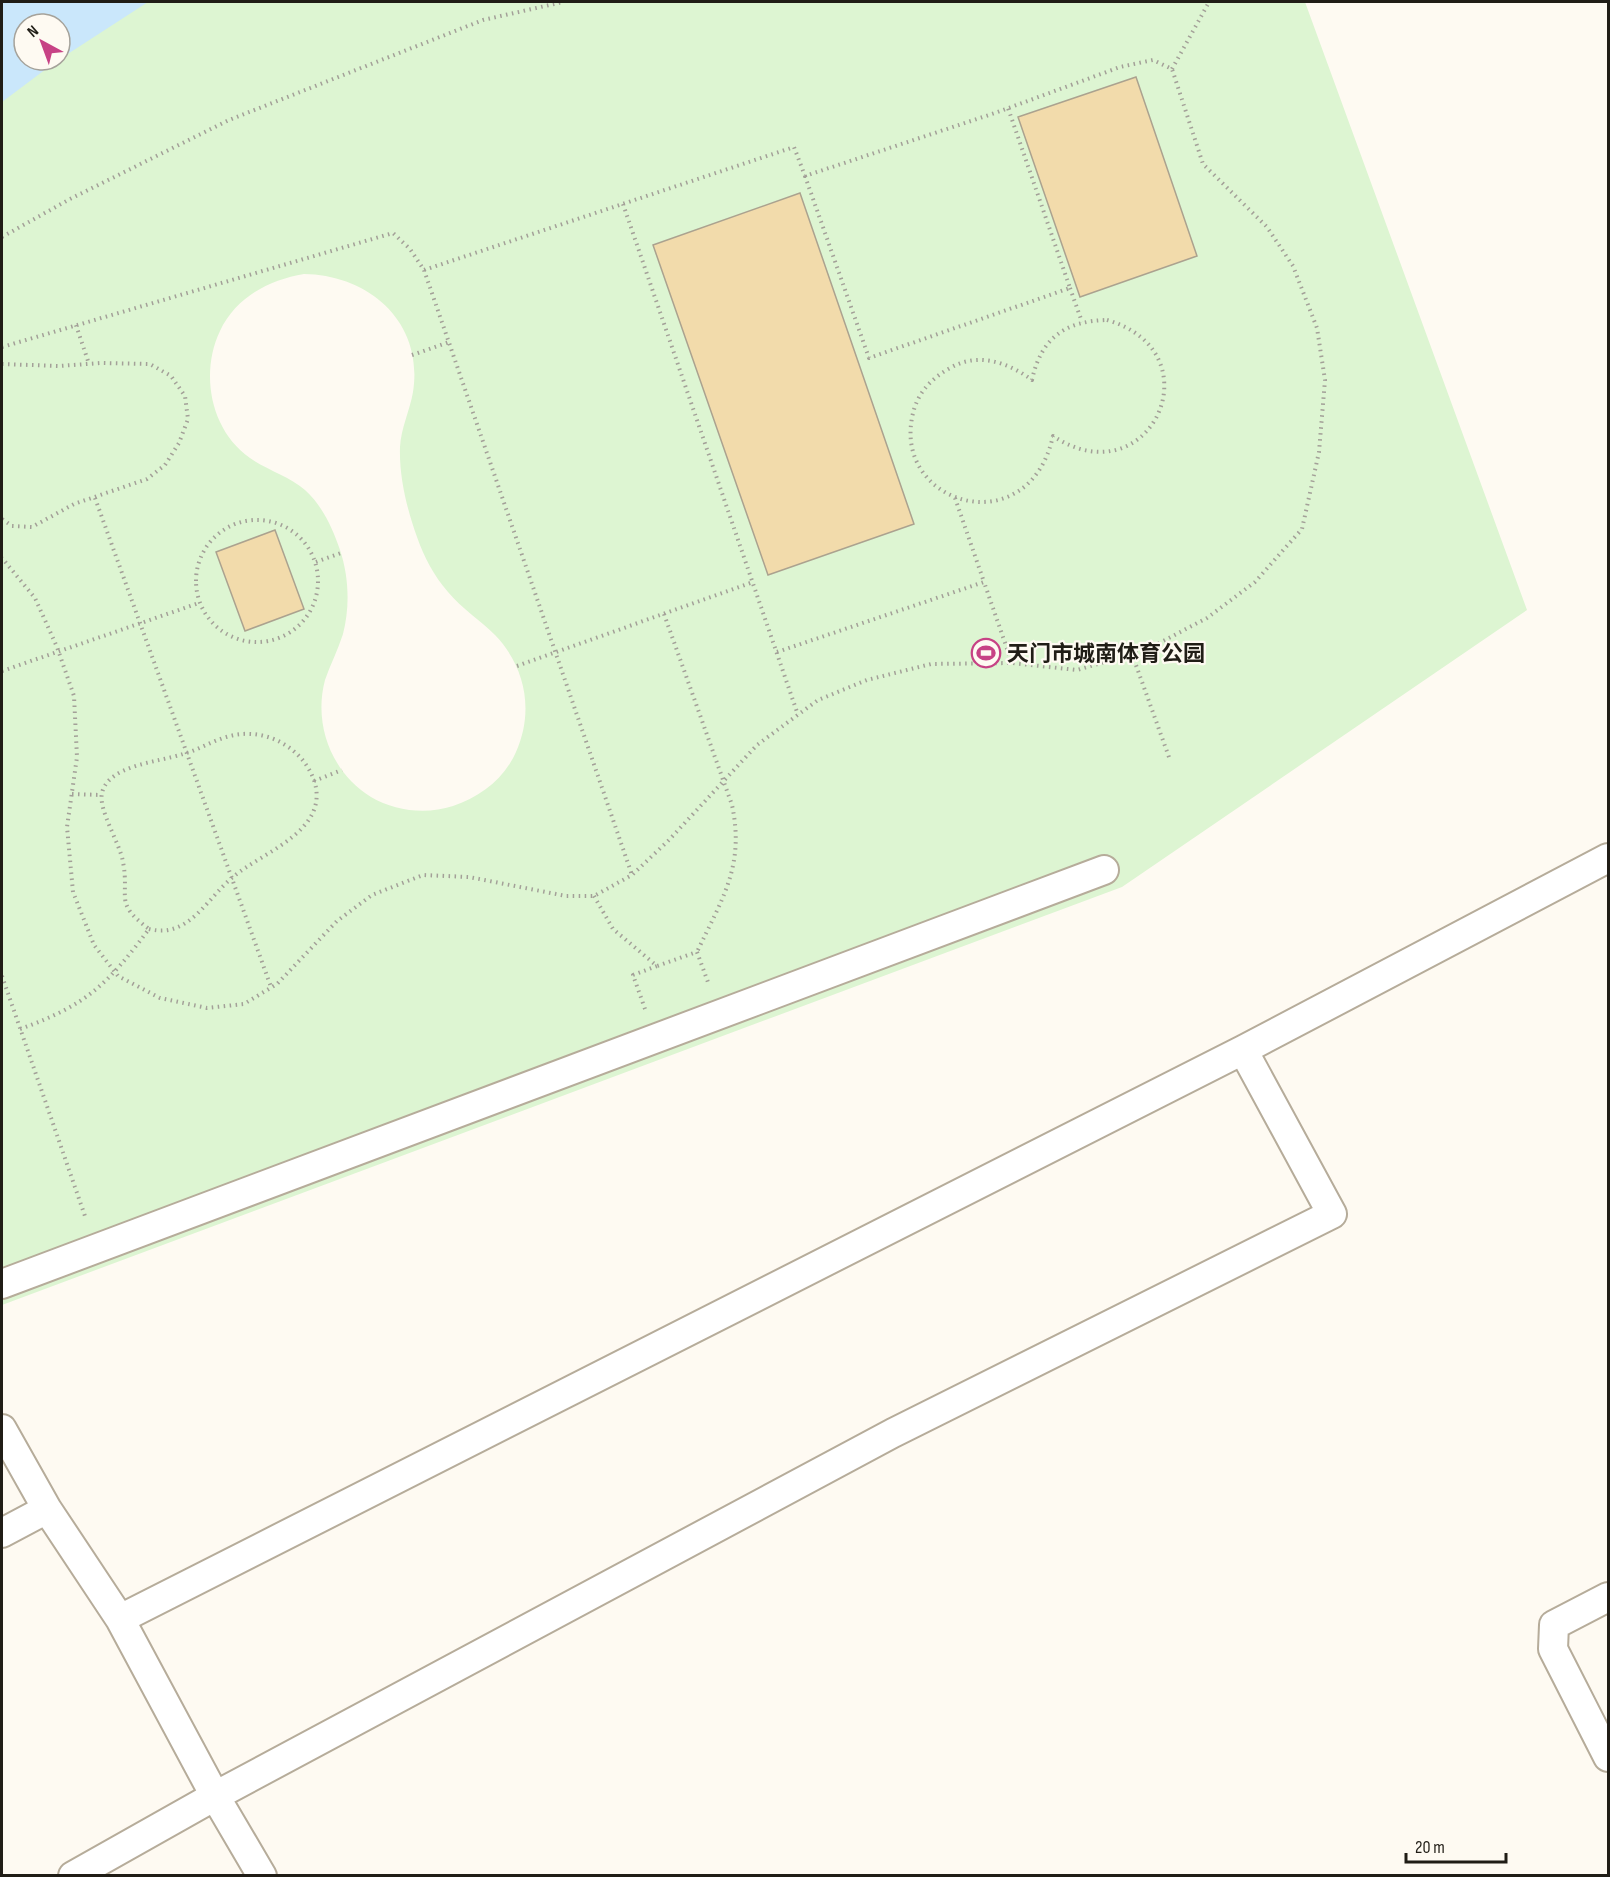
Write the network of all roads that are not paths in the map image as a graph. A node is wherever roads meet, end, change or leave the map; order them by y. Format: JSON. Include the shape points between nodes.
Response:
{"nodes":[{"id":1,"x":1608,"y":858,"type":"edge"},
{"id":2,"x":1104,"y":870,"type":"dead end"},
{"id":3,"x":1243,"y":1050,"type":"junction"},
{"id":4,"x":2,"y":1284,"type":"edge"},
{"id":5,"x":2,"y":1429,"type":"edge"},
{"id":6,"x":47,"y":1509,"type":"junction"},
{"id":7,"x":2,"y":1533,"type":"edge"},
{"id":8,"x":1608,"y":1597,"type":"edge"},
{"id":9,"x":120,"y":1619,"type":"junction"},
{"id":10,"x":1608,"y":1757,"type":"edge"},
{"id":11,"x":215,"y":1796,"type":"junction"},
{"id":12,"x":73,"y":1875,"type":"edge"},
{"id":13,"x":262,"y":1875,"type":"edge"}],
"edges":[{"from":1,"to":3,"type":"street"},
{"from":2,"to":4,"type":"street"},
{"from":3,"to":9,"type":"street"},
{"from":3,"to":11,"type":"street","via":[[1332,1214],[893,1433]]},
{"from":5,"to":6,"type":"street"},
{"from":6,"to":7,"type":"street"},
{"from":6,"to":9,"type":"street"},
{"from":8,"to":10,"type":"street","via":[[1554,1625],[1553,1649]]},
{"from":9,"to":11,"type":"street"},
{"from":11,"to":12,"type":"street"},
{"from":11,"to":13,"type":"street"}]}
